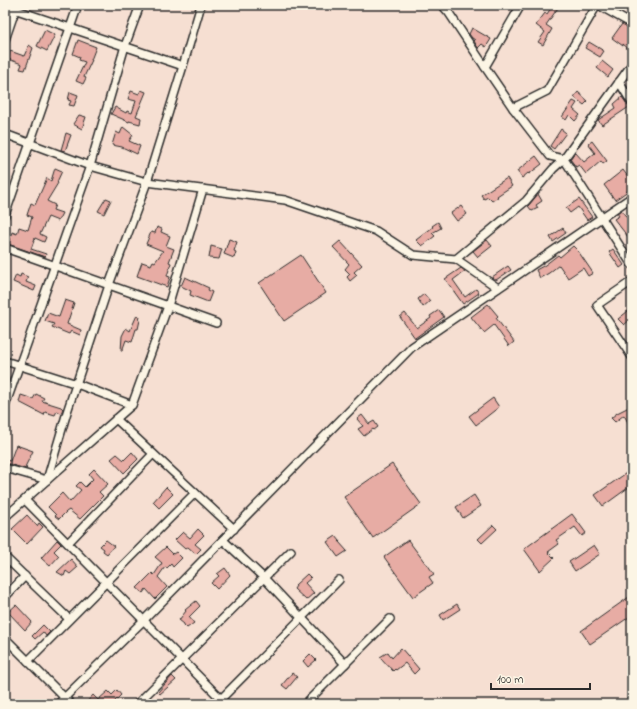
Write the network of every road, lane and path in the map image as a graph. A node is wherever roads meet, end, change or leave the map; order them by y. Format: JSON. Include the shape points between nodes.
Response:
{"nodes":[{"id":1,"x":78,"y":5,"type":"edge"},
{"id":2,"x":140,"y":5,"type":"edge"},
{"id":3,"x":201,"y":5,"type":"edge"},
{"id":4,"x":442,"y":5,"type":"edge"},
{"id":5,"x":453,"y":5,"type":"edge"},
{"id":6,"x":520,"y":5,"type":"edge"},
{"id":7,"x":597,"y":5,"type":"edge"},
{"id":8,"x":5,"y":6,"type":"edge"},
{"id":9,"x":17,"y":8,"type":"edge"},
{"id":10,"x":448,"y":13,"type":"junction"},
{"id":11,"x":632,"y":24,"type":"edge"},
{"id":12,"x":70,"y":28,"type":"junction"},
{"id":13,"x":5,"y":40,"type":"edge"},
{"id":14,"x":125,"y":46,"type":"junction"},
{"id":15,"x":632,"y":64,"type":"edge"},
{"id":16,"x":183,"y":66,"type":"junction"},
{"id":17,"x":485,"y":67,"type":"junction"},
{"id":18,"x":619,"y":82,"type":"junction"},
{"id":19,"x":632,"y":103,"type":"edge"},
{"id":20,"x":513,"y":108,"type":"junction"},
{"id":21,"x":5,"y":134,"type":"edge"},
{"id":22,"x":30,"y":144,"type":"junction"},
{"id":23,"x":564,"y":159,"type":"junction"},
{"id":24,"x":90,"y":166,"type":"junction"},
{"id":25,"x":147,"y":182,"type":"junction"},
{"id":26,"x":203,"y":189,"type":"junction"},
{"id":27,"x":632,"y":197,"type":"edge"},
{"id":28,"x":5,"y":215,"type":"edge"},
{"id":29,"x":602,"y":218,"type":"junction"},
{"id":30,"x":5,"y":248,"type":"edge"},
{"id":31,"x":456,"y":259,"type":"junction"},
{"id":32,"x":55,"y":265,"type":"junction"},
{"id":33,"x":632,"y":265,"type":"edge"},
{"id":34,"x":632,"y":281,"type":"edge"},
{"id":35,"x":109,"y":285,"type":"junction"},
{"id":36,"x":498,"y":288,"type":"junction"},
{"id":37,"x":168,"y":306,"type":"junction"},
{"id":38,"x":216,"y":323,"type":"dead end"},
{"id":39,"x":632,"y":357,"type":"edge"},
{"id":40,"x":5,"y":361,"type":"edge"},
{"id":41,"x":19,"y":366,"type":"junction"},
{"id":42,"x":77,"y":384,"type":"junction"},
{"id":43,"x":132,"y":405,"type":"junction"},
{"id":44,"x":5,"y":406,"type":"edge"},
{"id":45,"x":116,"y":420,"type":"junction"},
{"id":46,"x":153,"y":454,"type":"junction"},
{"id":47,"x":5,"y":468,"type":"edge"},
{"id":48,"x":48,"y":480,"type":"junction"},
{"id":49,"x":195,"y":493,"type":"junction"},
{"id":50,"x":25,"y":500,"type":"junction"},
{"id":51,"x":5,"y":517,"type":"edge"},
{"id":52,"x":234,"y":528,"type":"junction"},
{"id":53,"x":223,"y":540,"type":"junction"},
{"id":54,"x":68,"y":543,"type":"junction"},
{"id":55,"x":291,"y":551,"type":"dead end"},
{"id":56,"x":5,"y":557,"type":"edge"},
{"id":57,"x":25,"y":576,"type":"junction"},
{"id":58,"x":264,"y":578,"type":"junction"},
{"id":59,"x":339,"y":580,"type":"dead end"},
{"id":60,"x":106,"y":582,"type":"junction"},
{"id":61,"x":5,"y":597,"type":"edge"},
{"id":62,"x":302,"y":618,"type":"junction"},
{"id":63,"x":69,"y":619,"type":"junction"},
{"id":64,"x":390,"y":619,"type":"dead end"},
{"id":65,"x":144,"y":620,"type":"junction"},
{"id":66,"x":5,"y":638,"type":"edge"},
{"id":67,"x":182,"y":659,"type":"junction"},
{"id":68,"x":28,"y":661,"type":"junction"},
{"id":69,"x":345,"y":664,"type":"junction"},
{"id":70,"x":65,"y":697,"type":"junction"},
{"id":71,"x":221,"y":702,"type":"edge"},
{"id":72,"x":58,"y":704,"type":"edge"},
{"id":73,"x":71,"y":704,"type":"edge"},
{"id":74,"x":137,"y":704,"type":"edge"},
{"id":75,"x":305,"y":704,"type":"edge"}],
"edges":[{"from":1,"to":12,"type":"street"},
{"from":2,"to":14,"type":"street"},
{"from":3,"to":16,"type":"street"},
{"from":4,"to":10,"type":"street"},
{"from":5,"to":10,"type":"street"},
{"from":6,"to":17,"type":"street"},
{"from":7,"to":11,"type":"street"},
{"from":7,"to":20,"type":"street","via":[[546,91]]},
{"from":8,"to":9,"type":"street"},
{"from":9,"to":12,"type":"street"},
{"from":9,"to":13,"type":"street"},
{"from":10,"to":17,"type":"street"},
{"from":12,"to":14,"type":"street"},
{"from":12,"to":22,"type":"street"},
{"from":14,"to":16,"type":"street"},
{"from":14,"to":24,"type":"street"},
{"from":15,"to":18,"type":"street"},
{"from":16,"to":25,"type":"street"},
{"from":17,"to":20,"type":"street"},
{"from":18,"to":19,"type":"street"},
{"from":18,"to":23,"type":"street"},
{"from":20,"to":23,"type":"street","via":[[550,156]]},
{"from":21,"to":22,"type":"street"},
{"from":22,"to":24,"type":"street"},
{"from":22,"to":28,"type":"street"},
{"from":23,"to":29,"type":"street"},
{"from":23,"to":31,"type":"street","via":[[552,169],[526,201]]},
{"from":24,"to":25,"type":"street"},
{"from":24,"to":32,"type":"street"},
{"from":25,"to":26,"type":"street"},
{"from":25,"to":35,"type":"street"},
{"from":26,"to":31,"type":"street","via":[[286,200],[376,231],[413,255]]},
{"from":26,"to":37,"type":"street"},
{"from":27,"to":29,"type":"street"},
{"from":29,"to":33,"type":"street"},
{"from":29,"to":36,"type":"street"},
{"from":30,"to":32,"type":"street"},
{"from":31,"to":36,"type":"street"},
{"from":32,"to":35,"type":"street"},
{"from":32,"to":41,"type":"street"},
{"from":34,"to":39,"type":"street","via":[[597,305]]},
{"from":35,"to":37,"type":"street"},
{"from":35,"to":42,"type":"street"},
{"from":36,"to":52,"type":"street","via":[[412,347]]},
{"from":37,"to":38,"type":"street"},
{"from":37,"to":43,"type":"street"},
{"from":40,"to":41,"type":"street"},
{"from":41,"to":42,"type":"street"},
{"from":41,"to":44,"type":"street"},
{"from":42,"to":43,"type":"street"},
{"from":42,"to":48,"type":"street"},
{"from":43,"to":45,"type":"street"},
{"from":45,"to":46,"type":"street"},
{"from":45,"to":48,"type":"street"},
{"from":46,"to":49,"type":"street"},
{"from":46,"to":54,"type":"street"},
{"from":47,"to":48,"type":"street"},
{"from":48,"to":50,"type":"street"},
{"from":49,"to":52,"type":"street"},
{"from":49,"to":60,"type":"street"},
{"from":50,"to":51,"type":"street"},
{"from":50,"to":54,"type":"street"},
{"from":52,"to":53,"type":"street"},
{"from":53,"to":58,"type":"street"},
{"from":53,"to":65,"type":"street"},
{"from":54,"to":60,"type":"street"},
{"from":55,"to":58,"type":"street"},
{"from":56,"to":57,"type":"street"},
{"from":57,"to":61,"type":"street"},
{"from":57,"to":63,"type":"street"},
{"from":58,"to":62,"type":"street"},
{"from":58,"to":67,"type":"street"},
{"from":59,"to":62,"type":"street"},
{"from":60,"to":63,"type":"street"},
{"from":60,"to":65,"type":"street"},
{"from":62,"to":69,"type":"street"},
{"from":62,"to":71,"type":"street"},
{"from":63,"to":68,"type":"street"},
{"from":64,"to":69,"type":"street"},
{"from":65,"to":67,"type":"street"},
{"from":65,"to":70,"type":"street"},
{"from":66,"to":68,"type":"street"},
{"from":67,"to":71,"type":"street"},
{"from":67,"to":74,"type":"street"},
{"from":68,"to":70,"type":"street"},
{"from":69,"to":75,"type":"street"},
{"from":70,"to":72,"type":"street"},
{"from":70,"to":73,"type":"street"}]}
